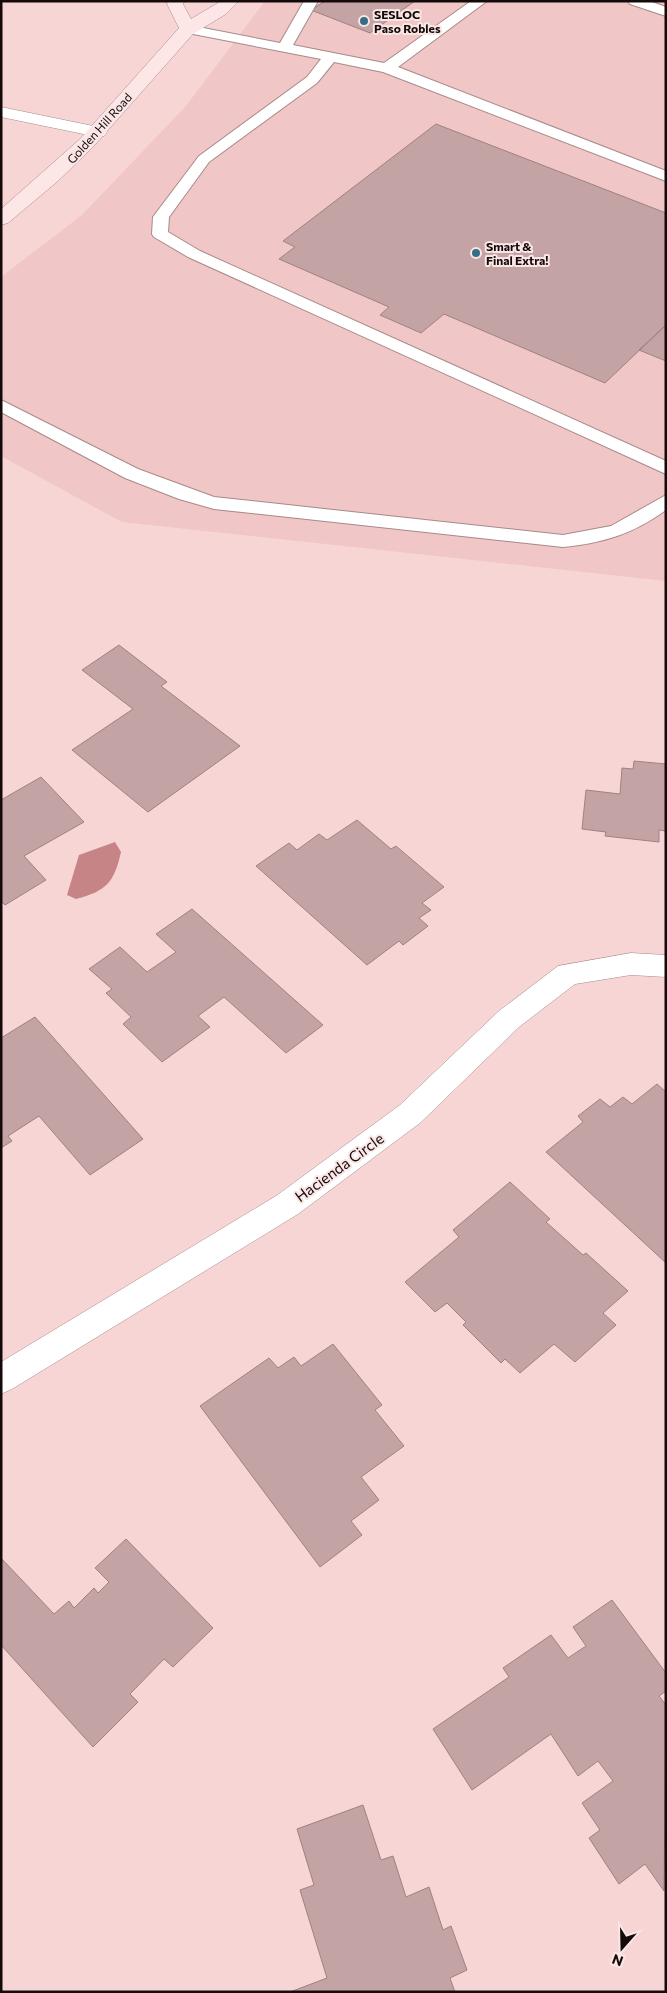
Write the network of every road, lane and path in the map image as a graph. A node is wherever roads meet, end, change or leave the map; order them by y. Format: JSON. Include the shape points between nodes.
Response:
{"nodes":[{"id":1,"x":177,"y":1,"type":"edge"},
{"id":2,"x":231,"y":1,"type":"edge"},
{"id":3,"x":311,"y":1,"type":"edge"},
{"id":4,"x":480,"y":1,"type":"edge"},
{"id":5,"x":635,"y":1,"type":"edge"},
{"id":6,"x":666,"y":12,"type":"edge"},
{"id":7,"x":188,"y":28,"type":"junction"},
{"id":8,"x":284,"y":48,"type":"junction"},
{"id":9,"x":331,"y":57,"type":"junction"},
{"id":10,"x":387,"y":68,"type":"junction"},
{"id":11,"x":1,"y":112,"type":"edge"},
{"id":12,"x":98,"y":132,"type":"junction"},
{"id":13,"x":666,"y":176,"type":"edge"},
{"id":14,"x":1,"y":219,"type":"edge"},
{"id":15,"x":1,"y":405,"type":"edge"},
{"id":16,"x":666,"y":468,"type":"edge"},
{"id":17,"x":666,"y":501,"type":"edge"},
{"id":18,"x":666,"y":966,"type":"edge"},
{"id":19,"x":1,"y":1379,"type":"edge"}],
"edges":[{"from":1,"to":7,"type":"main road","via":[[175,4]]},
{"from":2,"to":7,"type":"main road","name":"Golden Hill Road","via":[[222,12]]},
{"from":3,"to":8,"type":"lane"},
{"from":4,"to":10,"type":"lane"},
{"from":5,"to":6,"type":"lane"},
{"from":7,"to":8,"type":"lane"},
{"from":7,"to":12,"type":"main road","name":"Golden Hill Road"},
{"from":8,"to":9,"type":"lane"},
{"from":9,"to":10,"type":"lane"},
{"from":9,"to":16,"type":"lane","via":[[312,80],[204,159],[161,217],[160,234],[194,254]]},
{"from":10,"to":13,"type":"lane"},
{"from":11,"to":12,"type":"street"},
{"from":12,"to":14,"type":"main road","name":"Golden Hill Road","via":[[51,179]]},
{"from":15,"to":17,"type":"lane","via":[[126,472],[178,494],[214,503],[562,542],[601,538],[632,526]]},
{"from":18,"to":19,"type":"street","name":"Hacienda Circle","via":[[631,964],[568,974],[509,1018],[410,1114],[287,1204]]}]}
